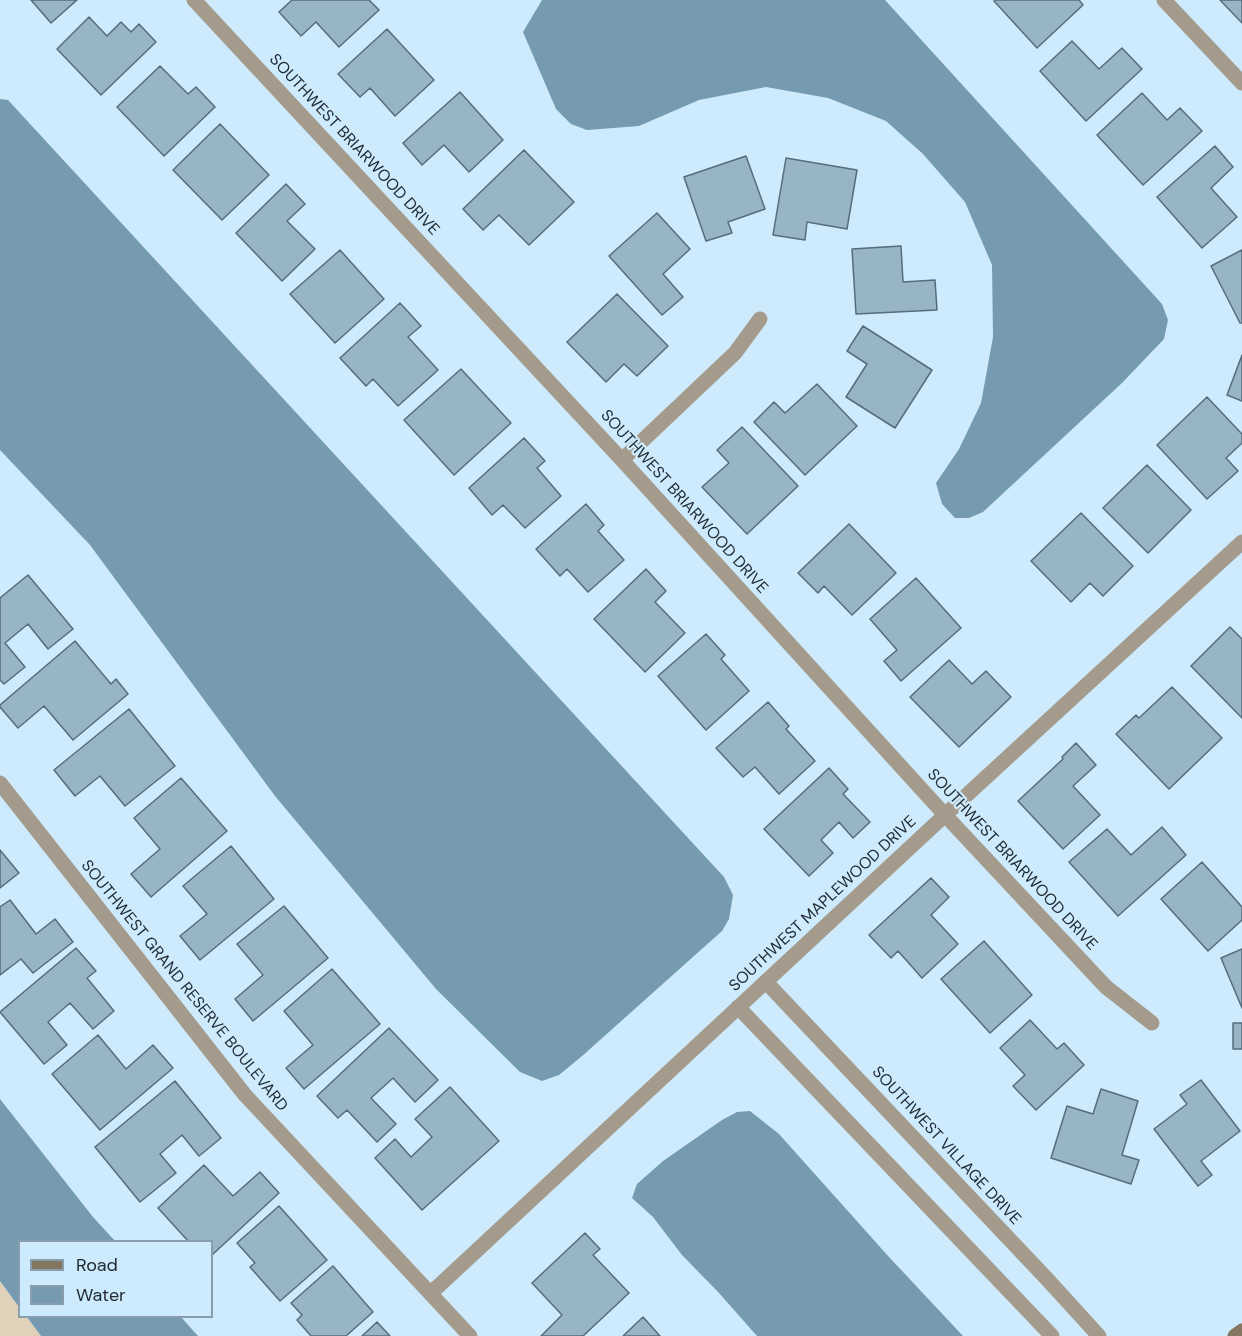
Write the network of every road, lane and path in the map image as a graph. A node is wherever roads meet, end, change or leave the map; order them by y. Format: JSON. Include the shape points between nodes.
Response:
{"nodes":[{"id":1,"x":1164,"y":0,"type":"edge"},
{"id":2,"x":202,"y":3,"type":"edge"},
{"id":3,"x":1242,"y":83,"type":"edge"},
{"id":4,"x":760,"y":319,"type":"dead end"},
{"id":5,"x":622,"y":460,"type":"junction"},
{"id":6,"x":1242,"y":542,"type":"edge"},
{"id":7,"x":0,"y":783,"type":"edge"},
{"id":8,"x":945,"y":815,"type":"junction"},
{"id":9,"x":766,"y":982,"type":"junction"},
{"id":10,"x":738,"y":1007,"type":"junction"},
{"id":11,"x":1152,"y":1023,"type":"dead end"},
{"id":12,"x":431,"y":1293,"type":"junction"},
{"id":13,"x":1242,"y":1331,"type":"edge"},
{"id":14,"x":470,"y":1336,"type":"edge"},
{"id":15,"x":1052,"y":1336,"type":"edge"},
{"id":16,"x":1099,"y":1336,"type":"edge"},
{"id":17,"x":1234,"y":1336,"type":"edge"}],
"edges":[{"from":1,"to":3,"type":"street"},
{"from":2,"to":5,"type":"street","name":"SOUTHWEST BRIARWOOD DRIVE"},
{"from":4,"to":5,"type":"street","via":[[735,353]]},
{"from":5,"to":8,"type":"street","name":"SOUTHWEST BRIARWOOD DRIVE"},
{"from":6,"to":8,"type":"street","name":"SOUTHWEST MAPLEWOOD DRIVE"},
{"from":7,"to":12,"type":"street","name":"SOUTHWEST GRAND RESERVE BOULEVARD","via":[[245,1095]]},
{"from":8,"to":9,"type":"street","name":"SOUTHWEST MAPLEWOOD DRIVE"},
{"from":8,"to":11,"type":"street","name":"SOUTHWEST BRIARWOOD DRIVE","via":[[1106,987]]},
{"from":9,"to":10,"type":"street","name":"SOUTHWEST MAPLEWOOD DRIVE"},
{"from":9,"to":16,"type":"street","name":"SOUTHWEST VILLAGE DRIVE"},
{"from":10,"to":12,"type":"street","name":"SOUTHWEST MAPLEWOOD DRIVE"},
{"from":10,"to":15,"type":"street"},
{"from":12,"to":14,"type":"street","name":"SOUTHWEST GRAND RESERVE BOULEVARD"},
{"from":13,"to":17,"type":"street"}]}
